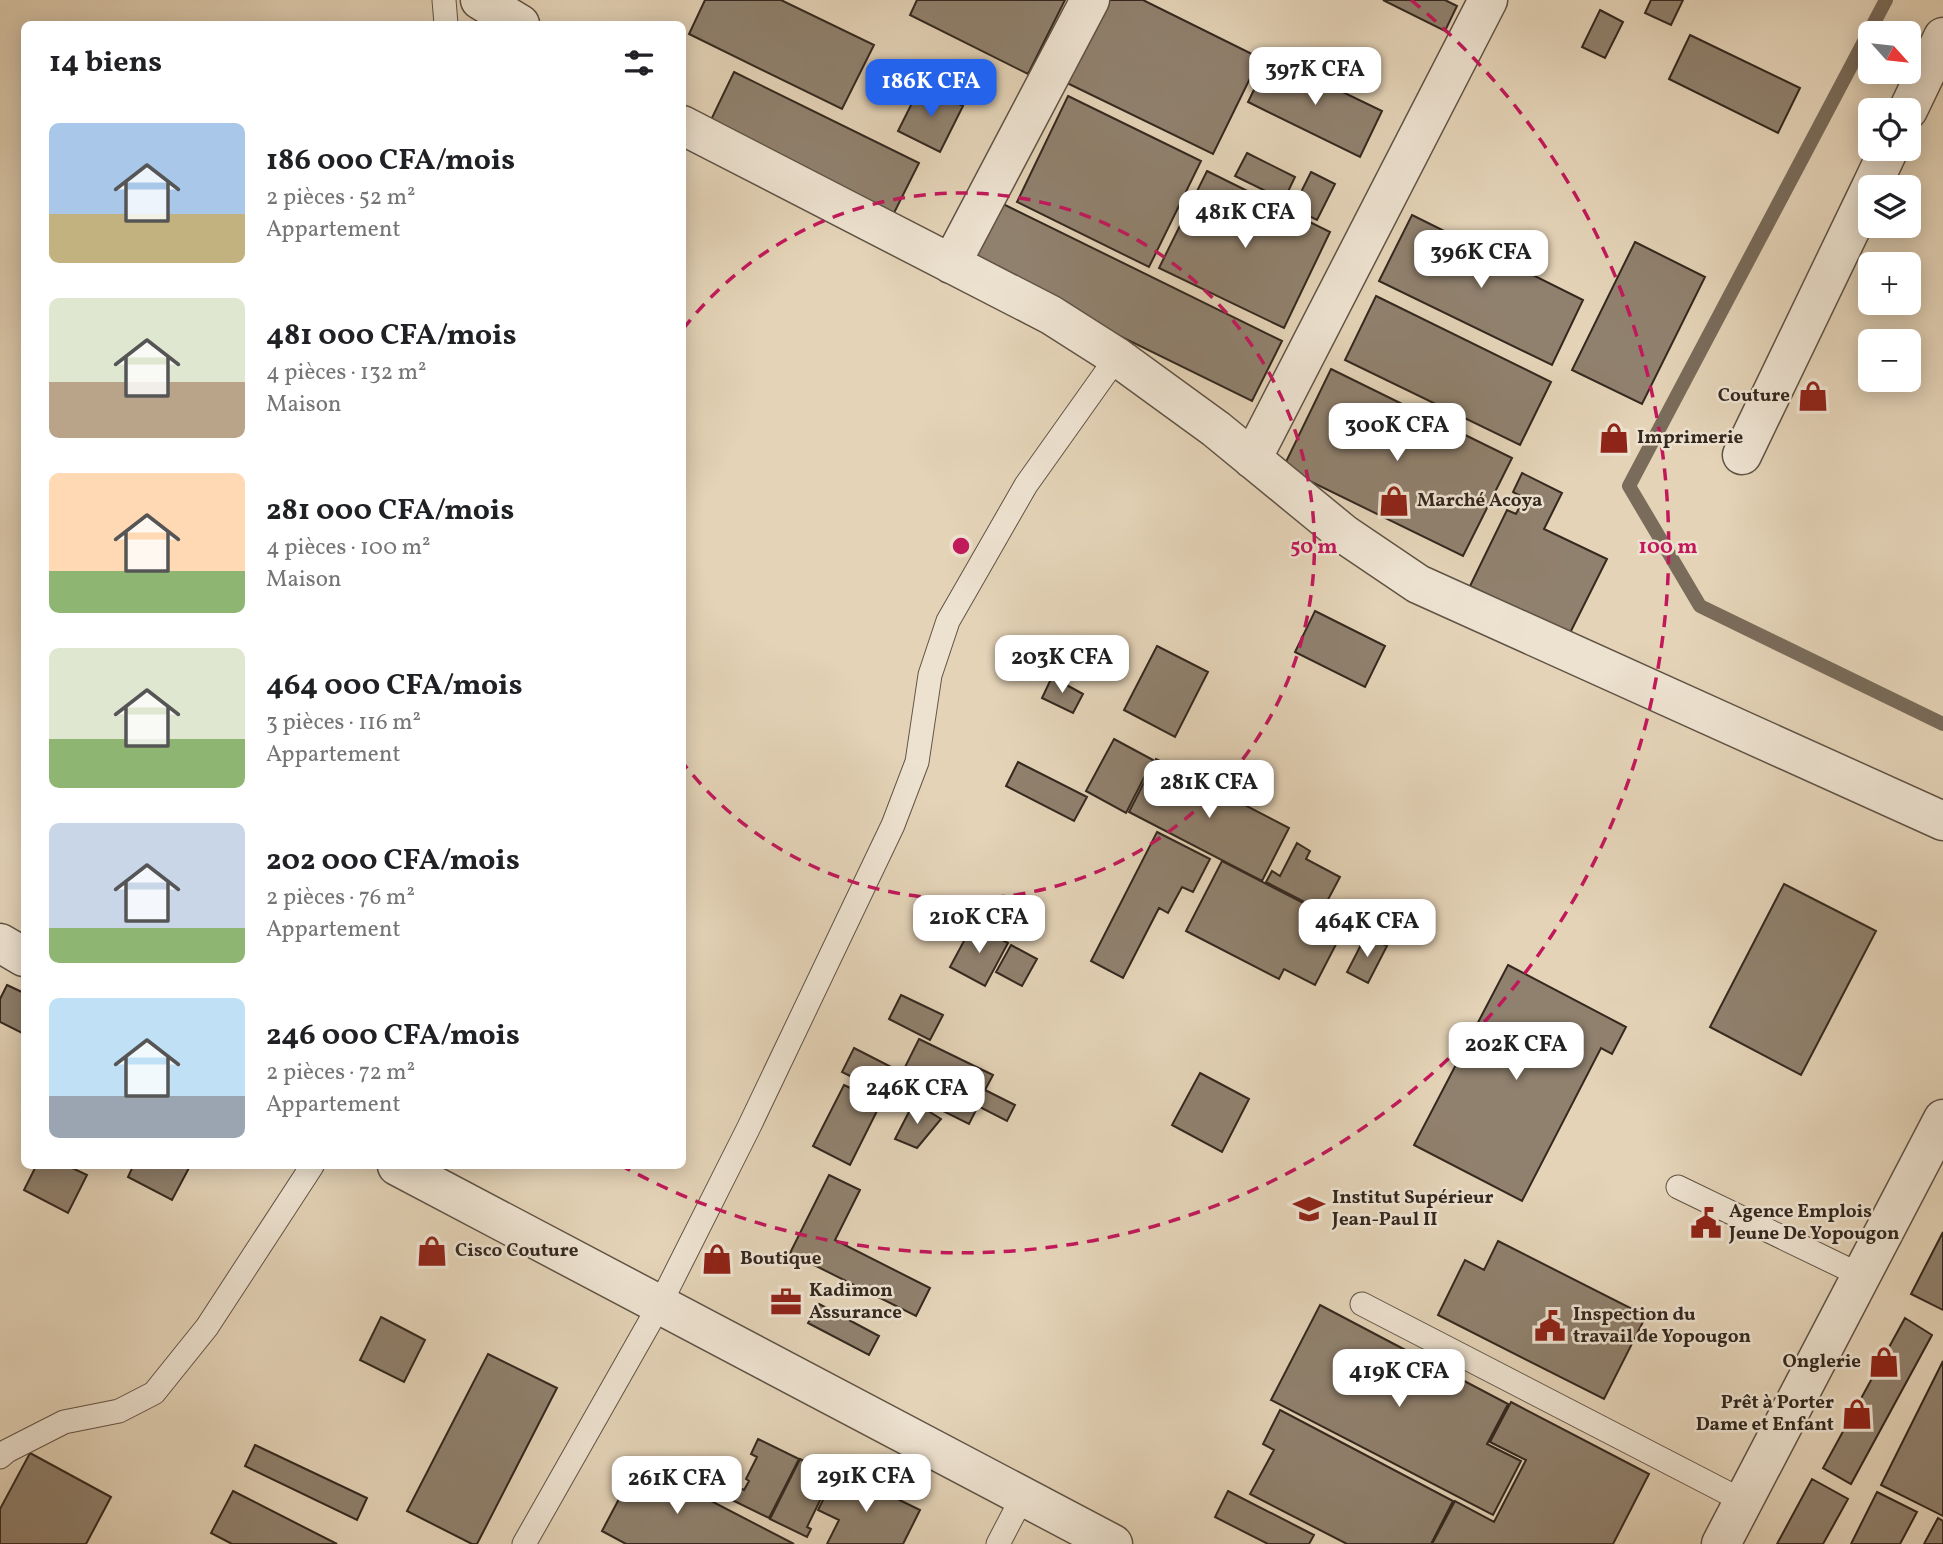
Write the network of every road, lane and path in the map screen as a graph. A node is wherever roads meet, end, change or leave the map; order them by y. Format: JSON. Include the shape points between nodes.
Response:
{"nodes":[{"id":1,"x":444,"y":0,"type":"edge"},
{"id":2,"x":480,"y":0,"type":"edge"},
{"id":3,"x":1090,"y":0,"type":"edge"},
{"id":4,"x":1488,"y":0,"type":"edge"},
{"id":5,"x":446,"y":21,"type":"edge"},
{"id":6,"x":515,"y":21,"type":"edge"},
{"id":7,"x":1943,"y":37,"type":"edge"},
{"id":8,"x":1914,"y":98,"type":"edge"},
{"id":9,"x":686,"y":126,"type":"edge"},
{"id":10,"x":1858,"y":214,"type":"edge"},
{"id":11,"x":951,"y":264,"type":"junction"},
{"id":12,"x":1117,"y":357,"type":"junction"},
{"id":13,"x":1742,"y":455,"type":"dead end"},
{"id":14,"x":1252,"y":459,"type":"junction"},
{"id":15,"x":1943,"y":821,"type":"edge"},
{"id":16,"x":0,"y":943,"type":"edge"},
{"id":17,"x":21,"y":955,"type":"edge"},
{"id":18,"x":1943,"y":1119,"type":"edge"},
{"id":19,"x":310,"y":1169,"type":"edge"},
{"id":20,"x":403,"y":1169,"type":"edge"},
{"id":21,"x":1678,"y":1187,"type":"dead end"},
{"id":22,"x":1860,"y":1275,"type":"junction"},
{"id":23,"x":1362,"y":1304,"type":"dead end"},
{"id":24,"x":659,"y":1306,"type":"junction"},
{"id":25,"x":0,"y":1457,"type":"edge"},
{"id":26,"x":1023,"y":1496,"type":"junction"},
{"id":27,"x":1742,"y":1501,"type":"junction"},
{"id":28,"x":524,"y":1544,"type":"edge"},
{"id":29,"x":998,"y":1544,"type":"edge"},
{"id":30,"x":1113,"y":1544,"type":"edge"},
{"id":31,"x":1721,"y":1544,"type":"edge"}],
"edges":[{"from":1,"to":5,"type":"lane"},
{"from":2,"to":6,"type":"street"},
{"from":3,"to":11,"type":"street"},
{"from":4,"to":14,"type":"street"},
{"from":7,"to":8,"type":"street"},
{"from":9,"to":11,"type":"street"},
{"from":10,"to":13,"type":"street"},
{"from":11,"to":12,"type":"street","via":[[1051,315]]},
{"from":12,"to":14,"type":"street"},
{"from":12,"to":24,"type":"lane","via":[[1026,485],[948,621],[930,675],[917,762],[893,825]]},
{"from":14,"to":15,"type":"street","via":[[1344,534],[1418,584]]},
{"from":16,"to":17,"type":"street"},
{"from":18,"to":22,"type":"street"},
{"from":19,"to":25,"type":"lane","via":[[207,1327],[155,1393],[119,1412],[64,1422]]},
{"from":20,"to":24,"type":"street"},
{"from":21,"to":22,"type":"lane"},
{"from":22,"to":27,"type":"street"},
{"from":23,"to":27,"type":"lane"},
{"from":24,"to":26,"type":"street"},
{"from":24,"to":28,"type":"lane"},
{"from":26,"to":29,"type":"lane"},
{"from":26,"to":30,"type":"street"},
{"from":27,"to":31,"type":"street"}]}
